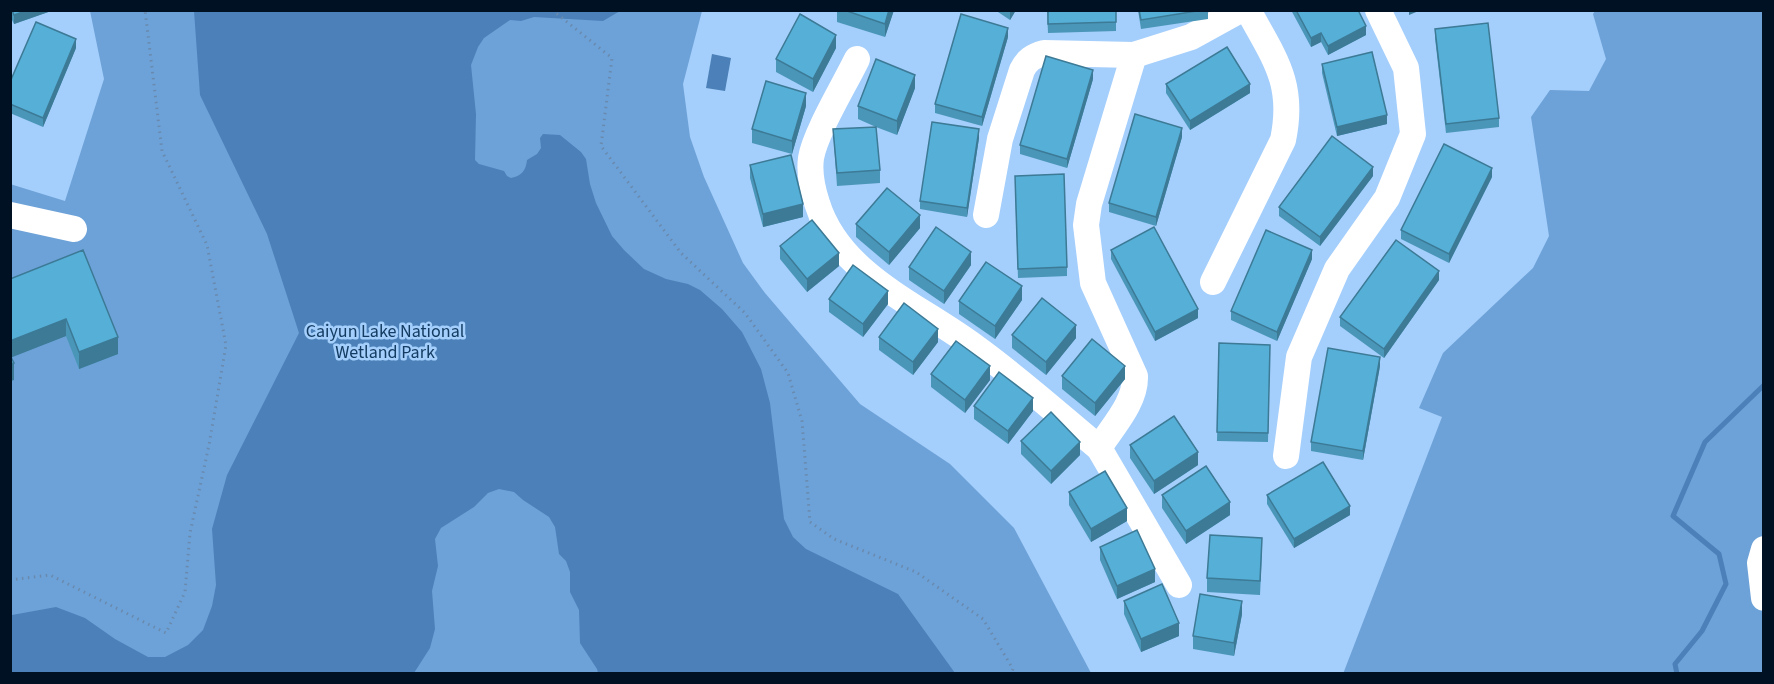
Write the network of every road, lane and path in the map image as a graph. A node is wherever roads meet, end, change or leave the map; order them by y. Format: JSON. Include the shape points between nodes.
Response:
{"nodes":[{"id":1,"x":145,"y":10,"type":"edge"},
{"id":2,"x":552,"y":10,"type":"edge"},
{"id":3,"x":1240,"y":10,"type":"edge"},
{"id":4,"x":1248,"y":10,"type":"edge"},
{"id":5,"x":1378,"y":10,"type":"edge"},
{"id":6,"x":1134,"y":55,"type":"junction"},
{"id":7,"x":857,"y":59,"type":"dead end"},
{"id":8,"x":10,"y":215,"type":"edge"},
{"id":9,"x":986,"y":215,"type":"dead end"},
{"id":10,"x":74,"y":229,"type":"dead end"},
{"id":11,"x":1213,"y":282,"type":"dead end"},
{"id":12,"x":1099,"y":448,"type":"junction"},
{"id":13,"x":1286,"y":456,"type":"dead end"},
{"id":14,"x":1764,"y":549,"type":"edge"},
{"id":15,"x":10,"y":580,"type":"edge"},
{"id":16,"x":1179,"y":585,"type":"dead end"},
{"id":17,"x":1764,"y":598,"type":"edge"},
{"id":18,"x":1011,"y":674,"type":"edge"}],
"edges":[{"from":1,"to":15,"type":"path","via":[[162,151],[207,245],[225,345],[190,533],[185,592],[166,633],[50,575]]},
{"from":2,"to":18,"type":"path","via":[[612,58],[601,146],[681,253],[745,313],[788,373],[802,421],[810,522],[834,539],[916,572],[983,619],[1013,669]]},
{"from":3,"to":6,"type":"lane","via":[[1191,37]]},
{"from":4,"to":11,"type":"lane","via":[[1280,69],[1288,118],[1283,140]]},
{"from":5,"to":13,"type":"lane","via":[[1407,68],[1413,134],[1388,198],[1336,269],[1299,357]]},
{"from":6,"to":9,"type":"lane","via":[[1044,53],[1026,62],[1000,139]]},
{"from":6,"to":12,"type":"lane","via":[[1086,225],[1093,283],[1136,386]]},
{"from":7,"to":12,"type":"lane","via":[[811,157],[814,193],[825,226],[861,268],[973,345]]},
{"from":8,"to":10,"type":"lane"},
{"from":12,"to":16,"type":"lane"},
{"from":14,"to":17,"type":"lane","via":[[1760,578]]}]}
